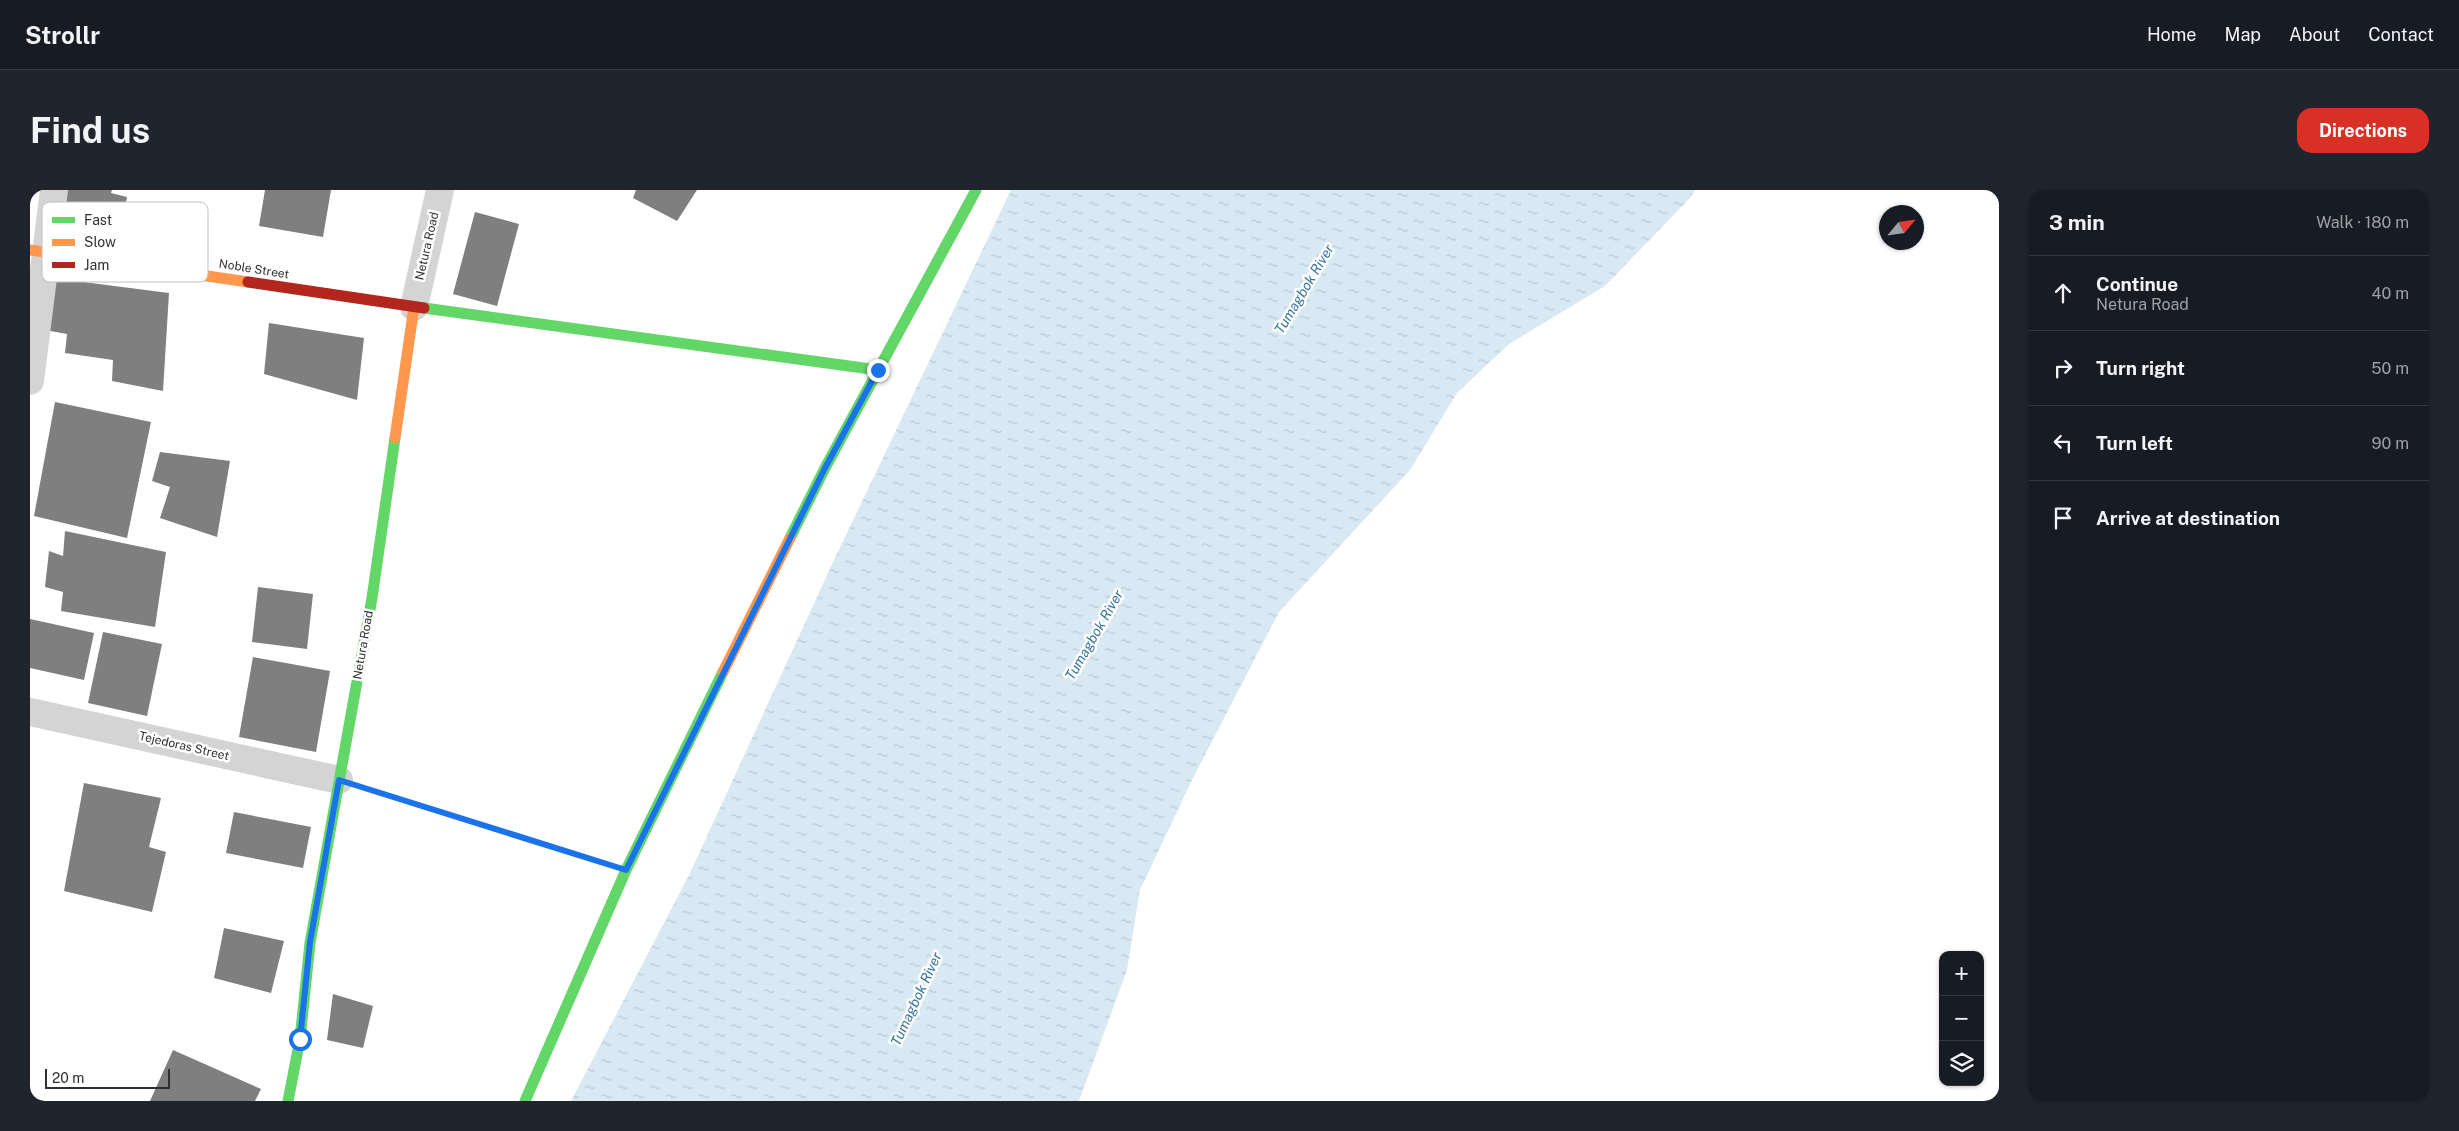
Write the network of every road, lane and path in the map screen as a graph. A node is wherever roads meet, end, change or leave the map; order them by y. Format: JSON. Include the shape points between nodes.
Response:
{"nodes":[{"id":1,"x":440,"y":190,"type":"edge"},
{"id":2,"x":976,"y":190,"type":"edge"},
{"id":3,"x":42,"y":235,"type":"edge"},
{"id":4,"x":38,"y":250,"type":"edge"},
{"id":5,"x":208,"y":276,"type":"edge"},
{"id":6,"x":414,"y":307,"type":"junction"},
{"id":7,"x":878,"y":370,"type":"junction"},
{"id":8,"x":30,"y":381,"type":"edge"},
{"id":9,"x":30,"y":712,"type":"edge"},
{"id":10,"x":339,"y":780,"type":"junction"},
{"id":11,"x":626,"y":870,"type":"junction"},
{"id":12,"x":288,"y":1101,"type":"edge"},
{"id":13,"x":525,"y":1101,"type":"edge"}],
"edges":[{"from":1,"to":6,"type":"street","name":"Netura Road"},
{"from":2,"to":7,"type":"street"},
{"from":3,"to":4,"type":"street"},
{"from":4,"to":8,"type":"street"},
{"from":5,"to":6,"type":"street","name":"Noble Street"},
{"from":6,"to":7,"type":"street","name":"Noble Street"},
{"from":6,"to":10,"type":"street","name":"Netura Road","via":[[372,598]]},
{"from":7,"to":11,"type":"street","via":[[825,468]]},
{"from":9,"to":10,"type":"street","name":"Tejedoras Street"},
{"from":10,"to":11,"type":"path"},
{"from":10,"to":12,"type":"street","name":"Netura Road","via":[[310,942],[300,1039]]},
{"from":11,"to":13,"type":"street"}]}
